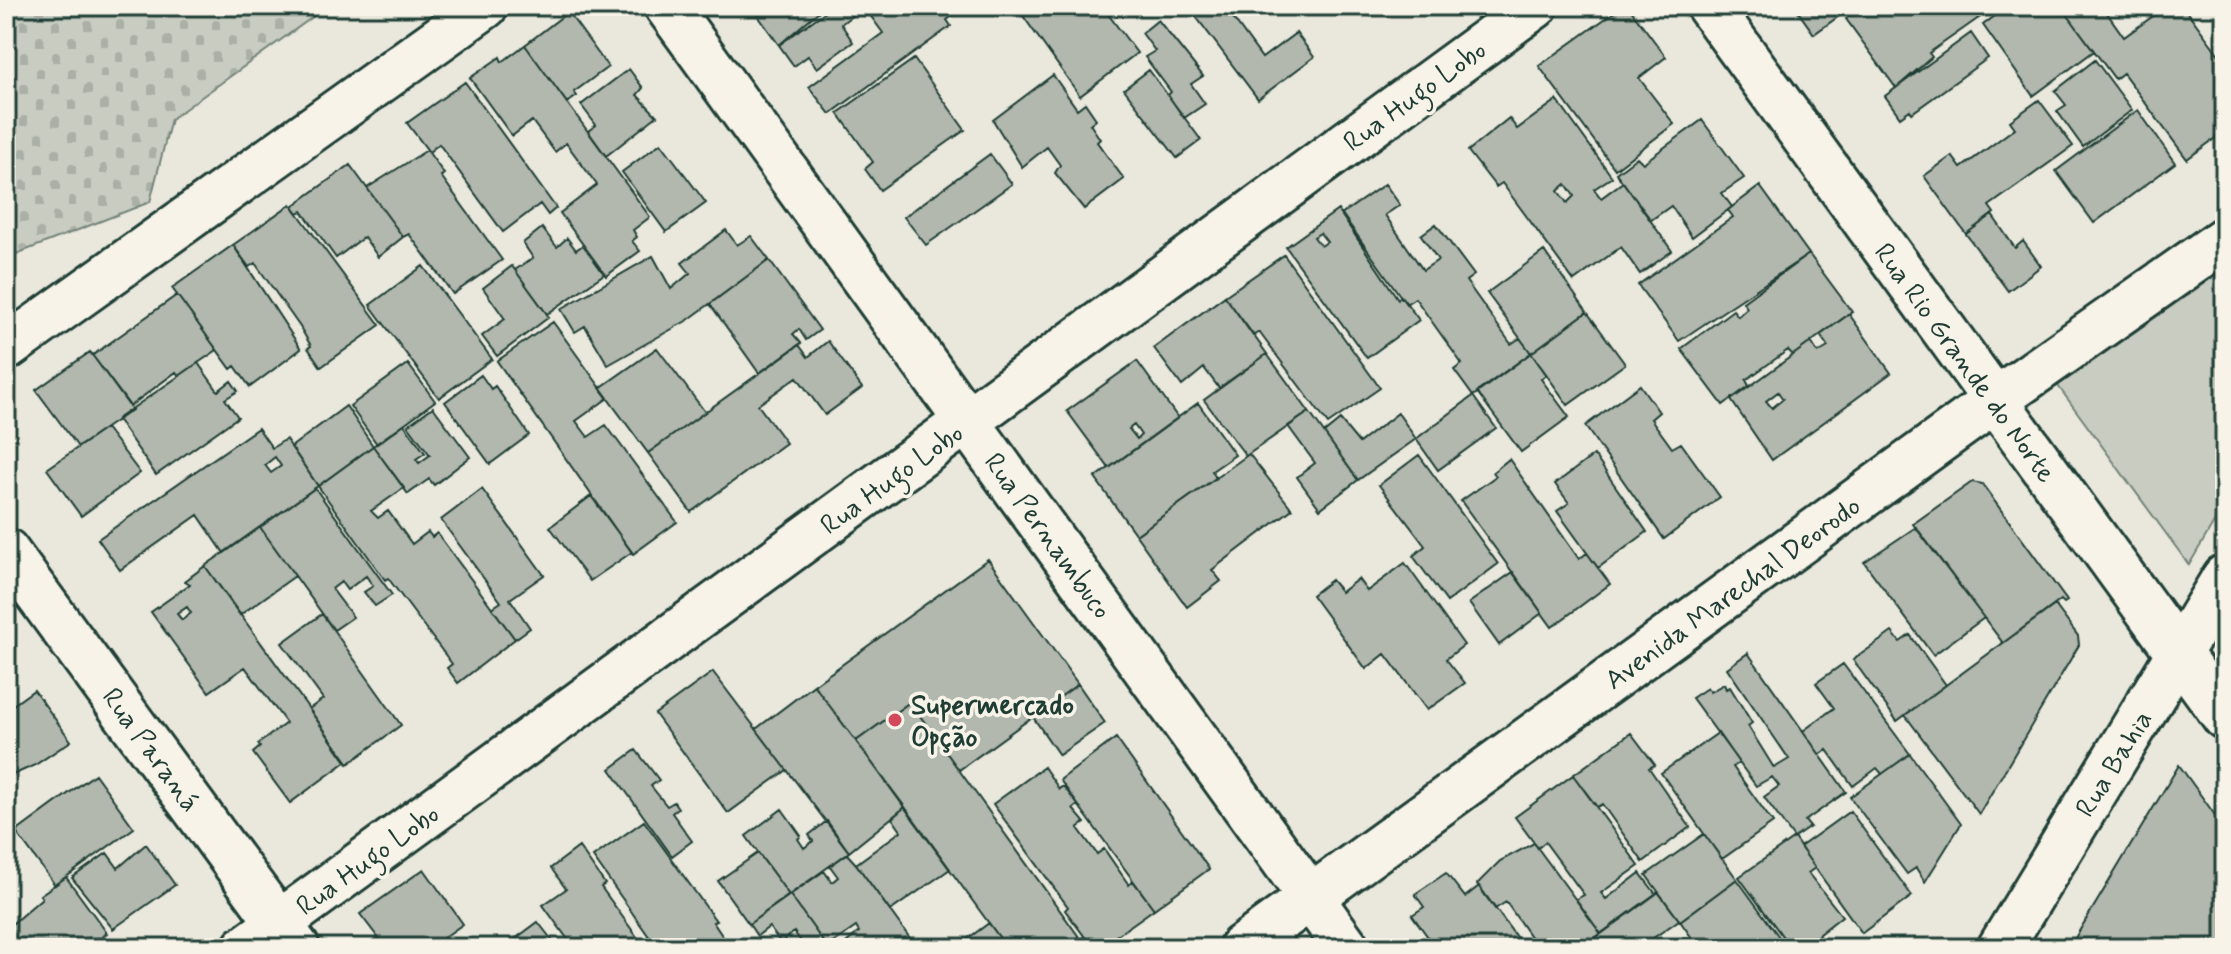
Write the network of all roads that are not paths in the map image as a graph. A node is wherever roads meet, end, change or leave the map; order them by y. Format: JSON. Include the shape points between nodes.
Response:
{"nodes":[{"id":1,"x":485,"y":6,"type":"edge"},
{"id":2,"x":667,"y":6,"type":"edge"},
{"id":3,"x":1535,"y":6,"type":"edge"},
{"id":4,"x":1709,"y":6,"type":"edge"},
{"id":5,"x":2225,"y":239,"type":"edge"},
{"id":6,"x":6,"y":348,"type":"edge"},
{"id":7,"x":1994,"y":401,"type":"junction"},
{"id":8,"x":967,"y":422,"type":"junction"},
{"id":9,"x":6,"y":551,"type":"edge"},
{"id":10,"x":2225,"y":577,"type":"edge"},
{"id":11,"x":2180,"y":655,"type":"junction"},
{"id":12,"x":2225,"y":717,"type":"edge"},
{"id":13,"x":1311,"y":897,"type":"junction"},
{"id":14,"x":274,"y":940,"type":"edge"},
{"id":15,"x":1241,"y":948,"type":"edge"},
{"id":16,"x":1347,"y":948,"type":"edge"},
{"id":17,"x":2000,"y":948,"type":"edge"}],
"edges":[{"from":1,"to":6,"type":"street"},
{"from":2,"to":8,"type":"street","name":"Rua Pernambuco"},
{"from":3,"to":8,"type":"street","name":"Rua Hugo Lobo"},
{"from":4,"to":7,"type":"street","name":"Rua Rio Grande do Norte"},
{"from":5,"to":7,"type":"street","name":"Avenida Marechal Deorodo"},
{"from":7,"to":11,"type":"street","name":"Rua Rio Grande do Norte"},
{"from":7,"to":13,"type":"street","name":"Avenida Marechal Deorodo"},
{"from":8,"to":13,"type":"street","name":"Rua Pernambuco"},
{"from":8,"to":14,"type":"street","name":"Rua Hugo Lobo"},
{"from":9,"to":14,"type":"street","name":"Rua Paraná"},
{"from":10,"to":11,"type":"street","name":"Rua Bahia"},
{"from":11,"to":12,"type":"street","name":"Rua Rio Grande do Norte"},
{"from":11,"to":17,"type":"street","name":"Rua Bahia"},
{"from":13,"to":15,"type":"street","name":"Avenida Marechal Deorodo"},
{"from":13,"to":16,"type":"street","name":"Rua Pernambuco"}]}
